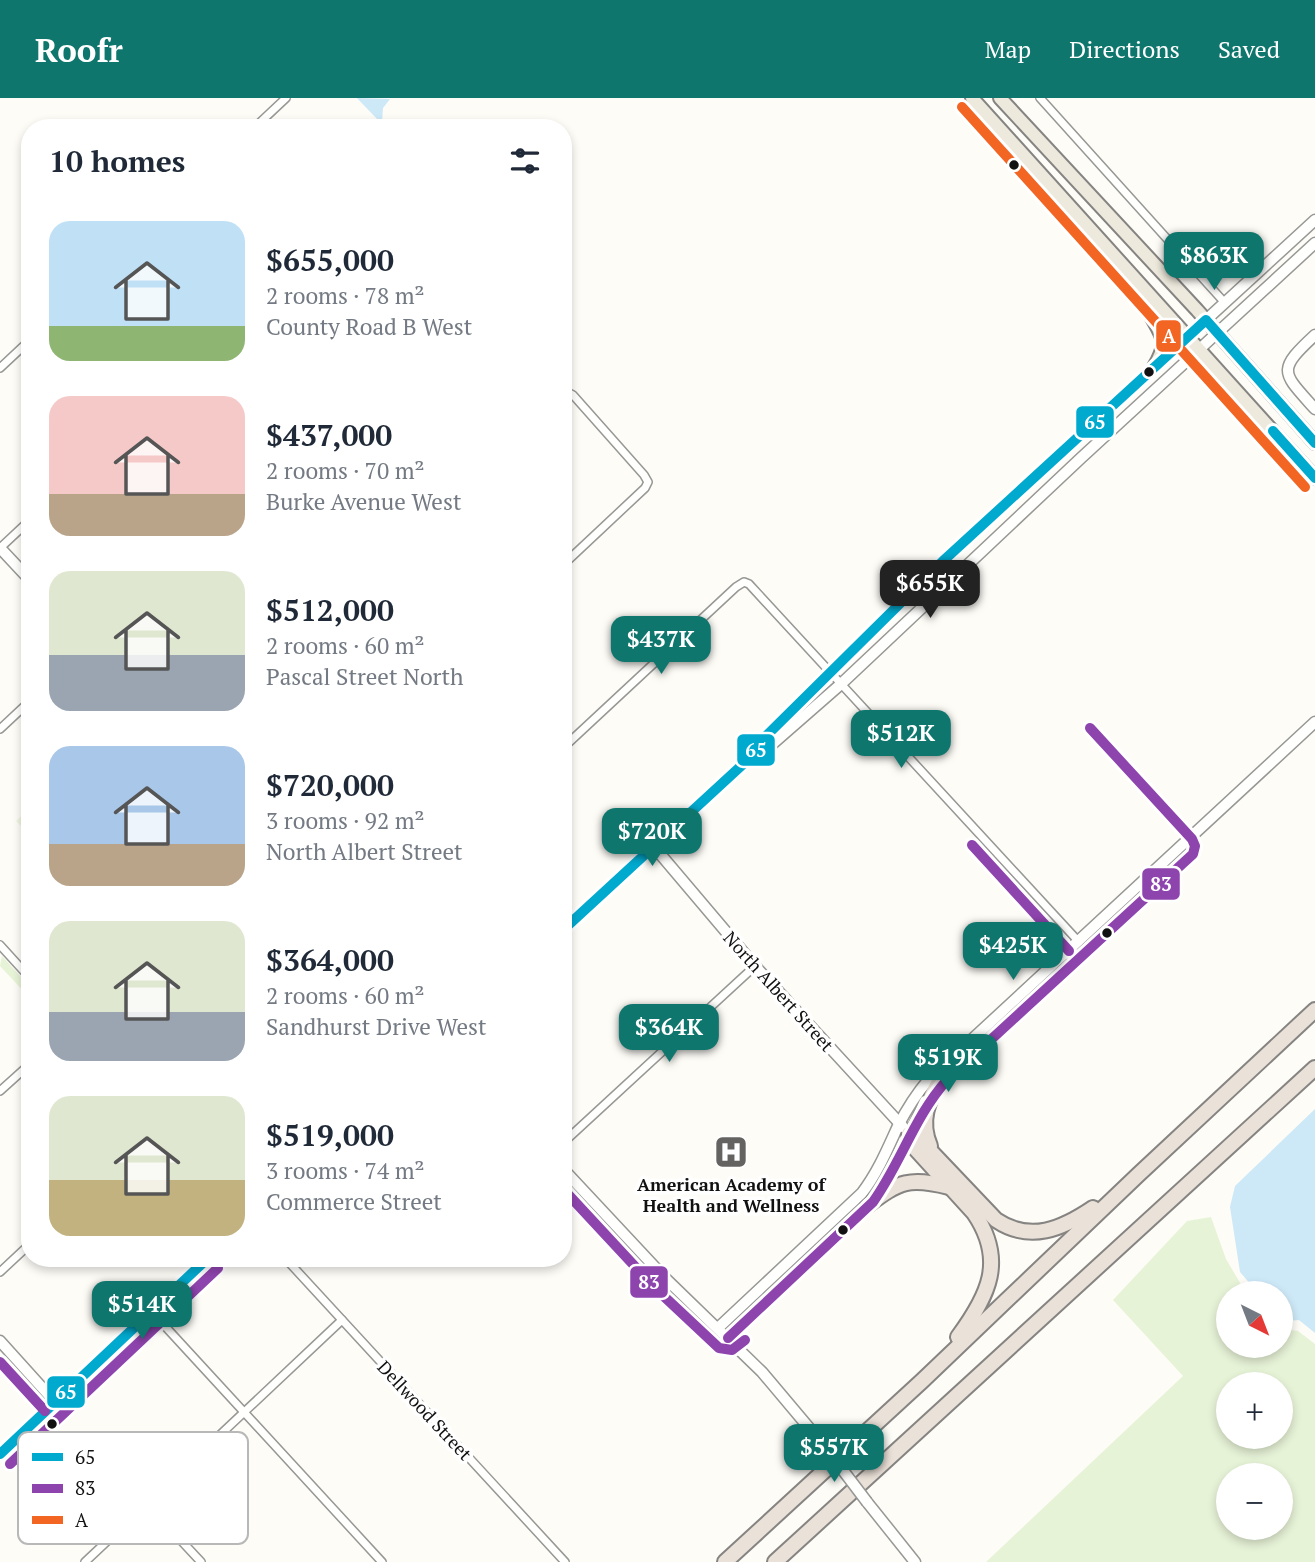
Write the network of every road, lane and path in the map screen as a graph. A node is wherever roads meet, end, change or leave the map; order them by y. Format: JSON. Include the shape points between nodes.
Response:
{"nodes":[{"id":1,"x":286,"y":98,"type":"edge"},
{"id":2,"x":972,"y":98,"type":"edge"},
{"id":3,"x":1000,"y":98,"type":"edge"},
{"id":4,"x":1040,"y":98,"type":"edge"},
{"id":5,"x":264,"y":119,"type":"edge"},
{"id":6,"x":1315,"y":220,"type":"edge"},
{"id":7,"x":1306,"y":229,"type":"junction"},
{"id":8,"x":1315,"y":241,"type":"edge"},
{"id":9,"x":1139,"y":281,"type":"junction"},
{"id":10,"x":1225,"y":303,"type":"junction"},
{"id":11,"x":1206,"y":320,"type":"junction"},
{"id":12,"x":1217,"y":332,"type":"junction"},
{"id":13,"x":1315,"y":335,"type":"edge"},
{"id":14,"x":1189,"y":336,"type":"junction"},
{"id":15,"x":21,"y":348,"type":"edge"},
{"id":16,"x":1199,"y":348,"type":"junction"},
{"id":17,"x":1154,"y":367,"type":"junction"},
{"id":18,"x":0,"y":368,"type":"edge"},
{"id":19,"x":572,"y":394,"type":"edge"},
{"id":20,"x":1315,"y":409,"type":"edge"},
{"id":21,"x":1315,"y":443,"type":"edge"},
{"id":22,"x":1315,"y":478,"type":"edge"},
{"id":23,"x":21,"y":528,"type":"edge"},
{"id":24,"x":0,"y":548,"type":"edge"},
{"id":25,"x":572,"y":556,"type":"edge"},
{"id":26,"x":21,"y":570,"type":"edge"},
{"id":27,"x":830,"y":673,"type":"junction"},
{"id":28,"x":841,"y":684,"type":"junction"},
{"id":29,"x":21,"y":709,"type":"edge"},
{"id":30,"x":1315,"y":722,"type":"edge"},
{"id":31,"x":0,"y":729,"type":"edge"},
{"id":32,"x":572,"y":740,"type":"edge"},
{"id":33,"x":753,"y":755,"type":"junction"},
{"id":34,"x":649,"y":850,"type":"junction"},
{"id":35,"x":572,"y":922,"type":"edge"},
{"id":36,"x":1079,"y":942,"type":"junction"},
{"id":37,"x":0,"y":945,"type":"edge"},
{"id":38,"x":755,"y":966,"type":"junction"},
{"id":39,"x":21,"y":968,"type":"edge"},
{"id":40,"x":1315,"y":1002,"type":"edge"},
{"id":41,"x":1315,"y":1010,"type":"edge"},
{"id":42,"x":967,"y":1044,"type":"junction"},
{"id":43,"x":1265,"y":1058,"type":"junction"},
{"id":44,"x":1315,"y":1068,"type":"edge"},
{"id":45,"x":21,"y":1072,"type":"edge"},
{"id":46,"x":1315,"y":1077,"type":"edge"},
{"id":47,"x":941,"y":1078,"type":"junction"},
{"id":48,"x":0,"y":1091,"type":"edge"},
{"id":49,"x":904,"y":1129,"type":"junction"},
{"id":50,"x":572,"y":1135,"type":"edge"},
{"id":51,"x":936,"y":1157,"type":"junction"},
{"id":52,"x":1211,"y":1165,"type":"junction"},
{"id":53,"x":1139,"y":1174,"type":"junction"},
{"id":54,"x":572,"y":1179,"type":"edge"},
{"id":55,"x":949,"y":1187,"type":"junction"},
{"id":56,"x":868,"y":1205,"type":"junction"},
{"id":57,"x":21,"y":1252,"type":"edge"},
{"id":58,"x":198,"y":1267,"type":"edge"},
{"id":59,"x":293,"y":1267,"type":"edge"},
{"id":60,"x":0,"y":1272,"type":"edge"},
{"id":61,"x":151,"y":1311,"type":"junction"},
{"id":62,"x":342,"y":1320,"type":"junction"},
{"id":63,"x":718,"y":1328,"type":"junction"},
{"id":64,"x":728,"y":1337,"type":"junction"},
{"id":65,"x":0,"y":1341,"type":"edge"},
{"id":66,"x":922,"y":1381,"type":"junction"},
{"id":67,"x":55,"y":1402,"type":"junction"},
{"id":68,"x":244,"y":1414,"type":"junction"},
{"id":69,"x":23,"y":1432,"type":"edge"},
{"id":70,"x":225,"y":1432,"type":"edge"},
{"id":71,"x":18,"y":1437,"type":"edge"},
{"id":72,"x":0,"y":1454,"type":"edge"},
{"id":73,"x":104,"y":1544,"type":"edge"},
{"id":74,"x":184,"y":1544,"type":"edge"},
{"id":75,"x":558,"y":1554,"type":"junction"},
{"id":76,"x":777,"y":1561,"type":"edge"},
{"id":77,"x":85,"y":1562,"type":"edge"},
{"id":78,"x":201,"y":1562,"type":"edge"},
{"id":79,"x":382,"y":1562,"type":"edge"},
{"id":80,"x":549,"y":1562,"type":"edge"},
{"id":81,"x":565,"y":1562,"type":"edge"},
{"id":82,"x":725,"y":1562,"type":"edge"},
{"id":83,"x":915,"y":1562,"type":"edge"}],
"edges":[{"from":1,"to":5,"type":"street"},
{"from":2,"to":9,"type":"main road"},
{"from":3,"to":11,"type":"main road"},
{"from":4,"to":10,"type":"street"},
{"from":6,"to":7,"type":"street"},
{"from":7,"to":8,"type":"street"},
{"from":7,"to":10,"type":"street"},
{"from":8,"to":12,"type":"street"},
{"from":9,"to":14,"type":"main road"},
{"from":9,"to":17,"type":"main road","via":[[1163,340]]},
{"from":10,"to":11,"type":"street"},
{"from":11,"to":12,"type":"main road"},
{"from":11,"to":14,"type":"street"},
{"from":12,"to":16,"type":"street"},
{"from":12,"to":21,"type":"main road"},
{"from":13,"to":20,"type":"street","via":[[1287,368],[1290,380]]},
{"from":14,"to":16,"type":"main road"},
{"from":14,"to":17,"type":"street"},
{"from":15,"to":18,"type":"street"},
{"from":16,"to":22,"type":"main road"},
{"from":16,"to":28,"type":"street"},
{"from":17,"to":27,"type":"street","via":[[943,561]]},
{"from":19,"to":25,"type":"street","via":[[648,482]]},
{"from":23,"to":24,"type":"street"},
{"from":24,"to":26,"type":"street"},
{"from":27,"to":28,"type":"street"},
{"from":27,"to":32,"type":"street","via":[[754,587],[744,582]]},
{"from":27,"to":33,"type":"street","via":[[763,739]]},
{"from":28,"to":33,"type":"street","via":[[770,746]]},
{"from":28,"to":36,"type":"street"},
{"from":29,"to":31,"type":"street"},
{"from":30,"to":36,"type":"street"},
{"from":33,"to":34,"type":"street"},
{"from":34,"to":35,"type":"street"},
{"from":34,"to":38,"type":"street","name":"North Albert Street","via":[[661,855]]},
{"from":36,"to":42,"type":"street"},
{"from":37,"to":39,"type":"street"},
{"from":38,"to":49,"type":"street","name":"North Albert Street"},
{"from":38,"to":50,"type":"street"},
{"from":40,"to":43,"type":"highway"},
{"from":41,"to":43,"type":"highway"},
{"from":42,"to":47,"type":"street"},
{"from":42,"to":49,"type":"street","via":[[947,1058],[921,1089]]},
{"from":43,"to":53,"type":"highway"},
{"from":44,"to":52,"type":"highway"},
{"from":45,"to":48,"type":"street"},
{"from":46,"to":52,"type":"highway"},
{"from":47,"to":49,"type":"street"},
{"from":47,"to":51,"type":"highway","via":[[925,1113],[926,1135]]},
{"from":49,"to":51,"type":"highway"},
{"from":49,"to":55,"type":"highway"},
{"from":49,"to":56,"type":"street","via":[[887,1180]]},
{"from":49,"to":63,"type":"street","via":[[862,1193]]},
{"from":51,"to":53,"type":"highway","via":[[996,1220],[1022,1232],[1048,1232],[1078,1219]]},
{"from":52,"to":76,"type":"highway"},
{"from":53,"to":66,"type":"highway"},
{"from":54,"to":63,"type":"street"},
{"from":55,"to":56,"type":"highway","via":[[903,1183]]},
{"from":55,"to":66,"type":"highway","via":[[982,1226],[991,1250],[991,1274],[968,1323]]},
{"from":56,"to":64,"type":"street"},
{"from":57,"to":60,"type":"street"},
{"from":58,"to":61,"type":"street"},
{"from":59,"to":62,"type":"street","name":"Dellwood Street"},
{"from":61,"to":67,"type":"street"},
{"from":61,"to":68,"type":"street"},
{"from":62,"to":68,"type":"street"},
{"from":62,"to":75,"type":"street","name":"Dellwood Street"},
{"from":63,"to":64,"type":"street"},
{"from":64,"to":83,"type":"street","bridge":true,"via":[[779,1391]]},
{"from":65,"to":67,"type":"street"},
{"from":66,"to":82,"type":"highway"},
{"from":67,"to":69,"type":"street"},
{"from":68,"to":70,"type":"street"},
{"from":68,"to":79,"type":"street"},
{"from":71,"to":72,"type":"street"},
{"from":73,"to":77,"type":"street"},
{"from":74,"to":78,"type":"street"},
{"from":75,"to":80,"type":"street"},
{"from":75,"to":81,"type":"street","name":"Dellwood Street"}]}
